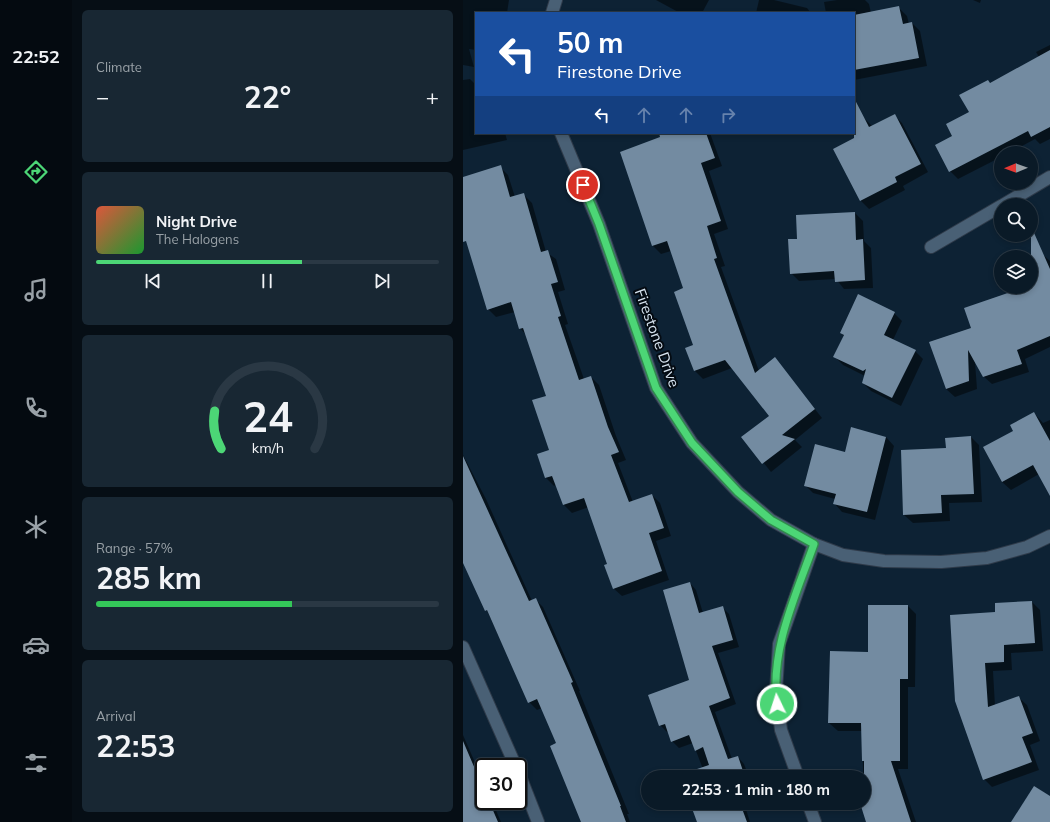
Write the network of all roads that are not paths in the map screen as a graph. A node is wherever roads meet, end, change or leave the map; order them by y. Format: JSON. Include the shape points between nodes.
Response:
{"nodes":[{"id":1,"x":556,"y":0,"type":"edge"},
{"id":2,"x":552,"y":12,"type":"edge"},
{"id":3,"x":561,"y":134,"type":"edge"},
{"id":4,"x":1050,"y":177,"type":"edge"},
{"id":5,"x":1015,"y":198,"type":"edge"},
{"id":6,"x":994,"y":211,"type":"edge"},
{"id":7,"x":931,"y":247,"type":"dead end"},
{"id":8,"x":1050,"y":536,"type":"edge"},
{"id":9,"x":814,"y":544,"type":"junction"},
{"id":10,"x":463,"y":648,"type":"edge"},
{"id":11,"x":512,"y":758,"type":"edge"},
{"id":12,"x":795,"y":770,"type":"edge"},
{"id":13,"x":527,"y":794,"type":"edge"},
{"id":14,"x":811,"y":810,"type":"edge"},
{"id":15,"x":538,"y":822,"type":"edge"},
{"id":16,"x":815,"y":822,"type":"edge"}],
"edges":[{"from":1,"to":2,"type":"street"},
{"from":3,"to":9,"type":"street","name":"Firestone Drive","via":[[599,224],[656,388],[692,443],[738,492],[771,520]]},
{"from":4,"to":5,"type":"street"},
{"from":6,"to":7,"type":"street"},
{"from":8,"to":9,"type":"street","name":"Firestone Drive","via":[[1027,547],[987,558],[941,562],[884,561],[843,555]]},
{"from":9,"to":12,"type":"street","via":[[779,644],[776,692],[781,730]]},
{"from":10,"to":11,"type":"street"},
{"from":13,"to":15,"type":"street"},
{"from":14,"to":16,"type":"street"}]}
